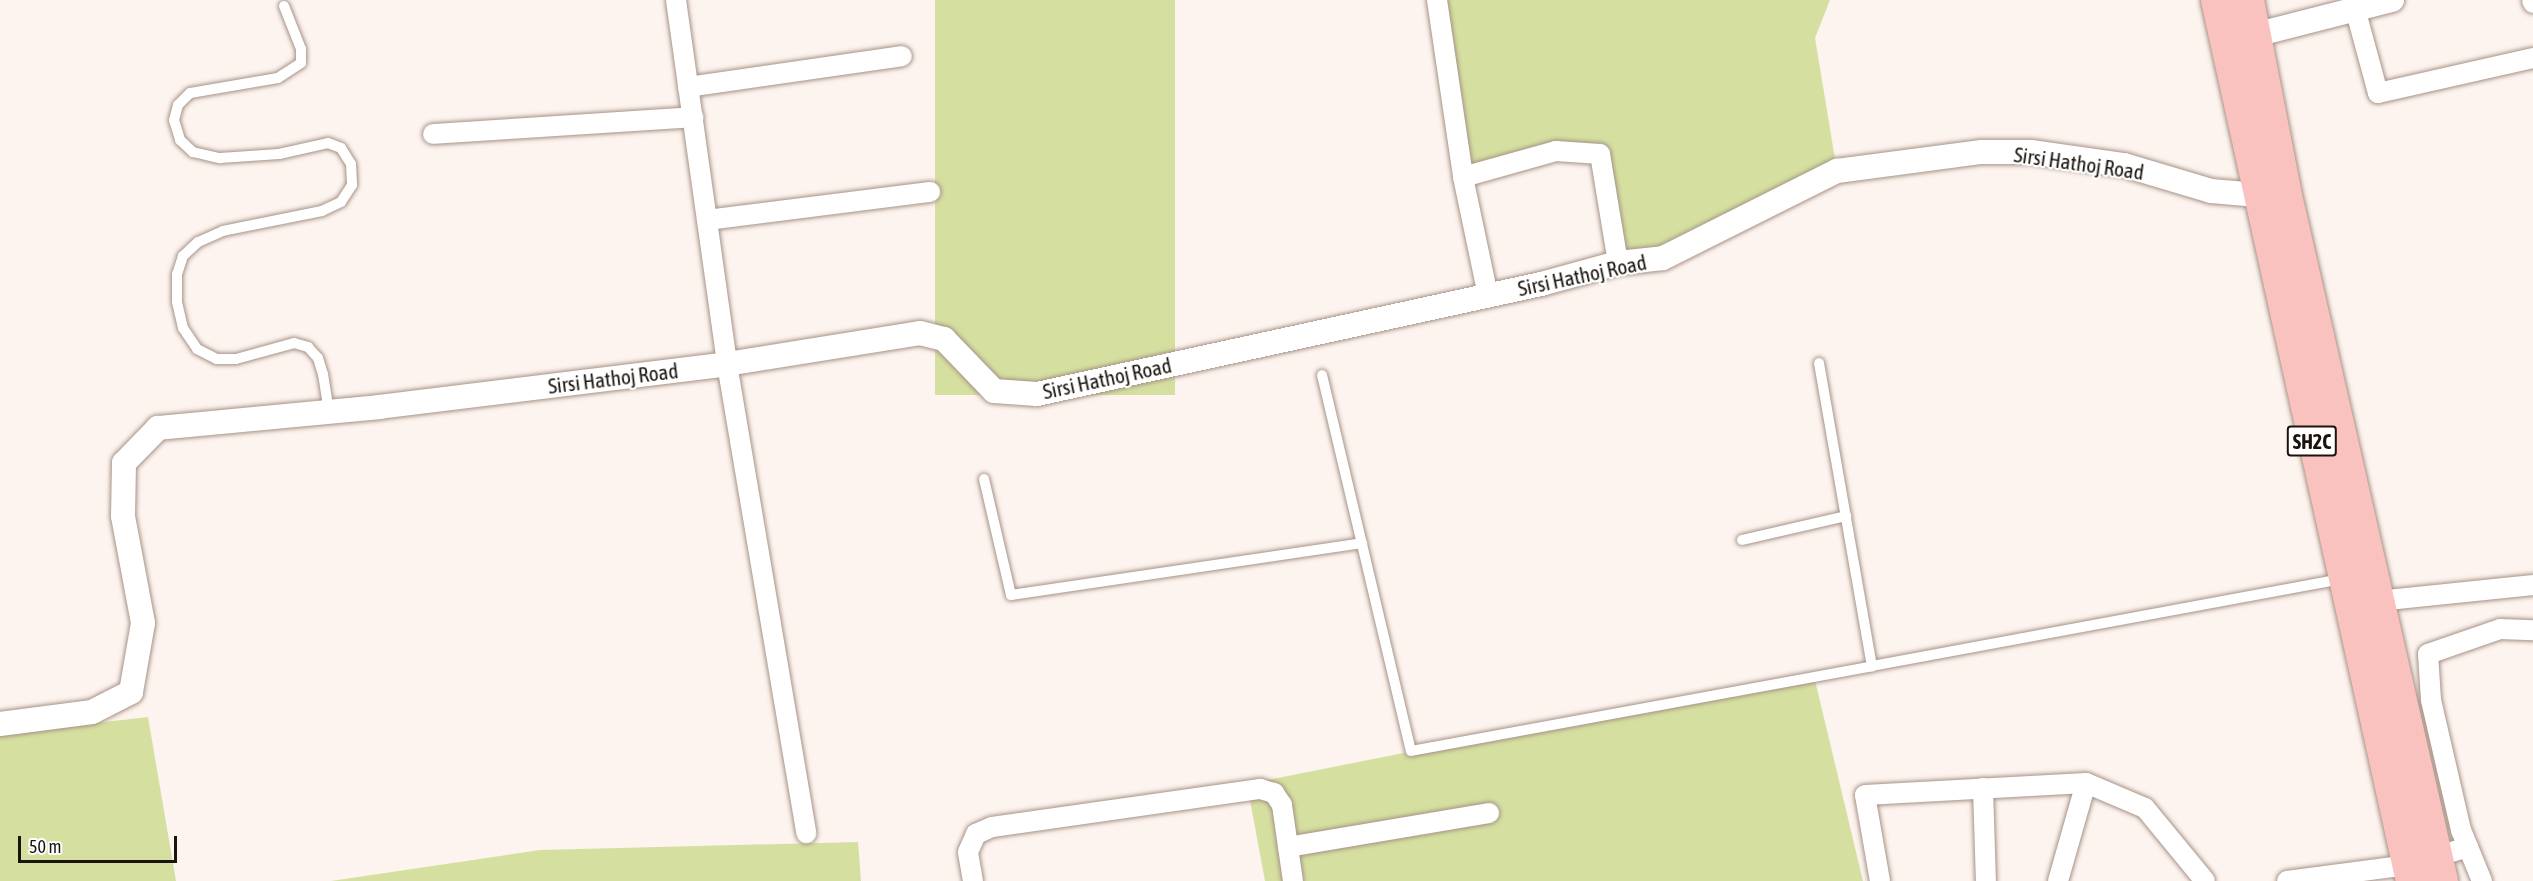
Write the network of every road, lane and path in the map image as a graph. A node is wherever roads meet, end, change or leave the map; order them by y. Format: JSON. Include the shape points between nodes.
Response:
{"nodes":[{"id":1,"x":676,"y":0,"type":"edge"},
{"id":2,"x":1437,"y":0,"type":"edge"},
{"id":3,"x":2217,"y":0,"type":"edge"},
{"id":4,"x":2248,"y":0,"type":"edge"},
{"id":5,"x":2392,"y":0,"type":"edge"},
{"id":6,"x":284,"y":6,"type":"dead end"},
{"id":7,"x":2356,"y":12,"type":"junction"},
{"id":8,"x":2239,"y":39,"type":"junction"},
{"id":9,"x":902,"y":56,"type":"dead end"},
{"id":10,"x":2533,"y":58,"type":"edge"},
{"id":11,"x":688,"y":87,"type":"junction"},
{"id":12,"x":693,"y":117,"type":"junction"},
{"id":13,"x":433,"y":134,"type":"dead end"},
{"id":14,"x":1463,"y":177,"type":"junction"},
{"id":15,"x":930,"y":192,"type":"dead end"},
{"id":16,"x":2271,"y":193,"type":"junction"},
{"id":17,"x":707,"y":220,"type":"junction"},
{"id":18,"x":1618,"y":263,"type":"junction"},
{"id":19,"x":1488,"y":296,"type":"junction"},
{"id":20,"x":1819,"y":363,"type":"dead end"},
{"id":21,"x":727,"y":364,"type":"junction"},
{"id":22,"x":1322,"y":375,"type":"dead end"},
{"id":23,"x":329,"y":412,"type":"junction"},
{"id":24,"x":984,"y":479,"type":"dead end"},
{"id":25,"x":1846,"y":516,"type":"junction"},
{"id":26,"x":1742,"y":540,"type":"dead end"},
{"id":27,"x":1362,"y":543,"type":"junction"},
{"id":28,"x":2364,"y":584,"type":"junction"},
{"id":29,"x":2533,"y":585,"type":"edge"},
{"id":30,"x":2533,"y":630,"type":"edge"},
{"id":31,"x":1872,"y":666,"type":"junction"},
{"id":32,"x":0,"y":724,"type":"edge"},
{"id":33,"x":2086,"y":783,"type":"junction"},
{"id":34,"x":1983,"y":788,"type":"junction"},
{"id":35,"x":1488,"y":813,"type":"dead end"},
{"id":36,"x":806,"y":833,"type":"dead end"},
{"id":37,"x":1288,"y":847,"type":"junction"},
{"id":38,"x":2468,"y":847,"type":"junction"},
{"id":39,"x":2425,"y":871,"type":"edge"},
{"id":40,"x":973,"y":881,"type":"edge"},
{"id":41,"x":1293,"y":881,"type":"edge"},
{"id":42,"x":1880,"y":881,"type":"edge"},
{"id":43,"x":1986,"y":881,"type":"edge"},
{"id":44,"x":2058,"y":881,"type":"edge"},
{"id":45,"x":2205,"y":881,"type":"edge"},
{"id":46,"x":2287,"y":881,"type":"edge"},
{"id":47,"x":2482,"y":881,"type":"edge"}],
"edges":[{"from":1,"to":11,"type":"street"},
{"from":2,"to":14,"type":"street"},
{"from":3,"to":8,"type":"main road","number":"SH2C"},
{"from":4,"to":8,"type":"main road","number":"SH2C"},
{"from":5,"to":7,"type":"street"},
{"from":6,"to":23,"type":"lane","via":[[301,49],[301,63],[278,78],[190,93],[178,105],[174,120],[180,140],[193,152],[220,158],[270,155],[328,143],[341,148],[351,164],[352,185],[341,202],[322,211],[223,231],[198,242],[183,256],[177,274],[177,302],[183,328],[197,349],[217,359],[236,359],[294,343],[308,347],[324,374]]},
{"from":7,"to":8,"type":"street"},
{"from":7,"to":10,"type":"street","via":[[2378,93]]},
{"from":8,"to":16,"type":"main road","number":"SH2C"},
{"from":9,"to":11,"type":"street"},
{"from":11,"to":12,"type":"street"},
{"from":12,"to":13,"type":"street"},
{"from":12,"to":17,"type":"street"},
{"from":14,"to":18,"type":"street","via":[[1556,151],[1600,154]]},
{"from":14,"to":19,"type":"street"},
{"from":15,"to":17,"type":"street"},
{"from":16,"to":18,"type":"street","name":"Sirsi Hathoj Road","via":[[2211,191],[2124,165],[2031,152],[1982,152],[1838,171],[1663,258]]},
{"from":16,"to":28,"type":"main road","number":"SH2C"},
{"from":17,"to":21,"type":"street"},
{"from":18,"to":19,"type":"street","name":"Sirsi Hathoj Road"},
{"from":19,"to":21,"type":"street","name":"Sirsi Hathoj Road","via":[[1037,394],[994,392],[944,339],[920,333]]},
{"from":20,"to":25,"type":"lane"},
{"from":21,"to":23,"type":"street","name":"Sirsi Hathoj Road"},
{"from":21,"to":36,"type":"street"},
{"from":22,"to":27,"type":"lane"},
{"from":23,"to":32,"type":"street","name":"Sirsi Hathoj Road","via":[[158,428],[124,463],[123,516],[143,623],[131,692],[92,712]]},
{"from":24,"to":27,"type":"lane","via":[[1011,595]]},
{"from":25,"to":26,"type":"lane"},
{"from":25,"to":31,"type":"lane"},
{"from":27,"to":31,"type":"lane","via":[[1411,751]]},
{"from":28,"to":29,"type":"street"},
{"from":28,"to":31,"type":"lane"},
{"from":28,"to":39,"type":"main road","number":"SH2C"},
{"from":28,"to":39,"type":"main road","number":"SH2C"},
{"from":30,"to":38,"type":"street","via":[[2500,629],[2428,654],[2431,700]]},
{"from":33,"to":34,"type":"street"},
{"from":33,"to":44,"type":"street"},
{"from":33,"to":45,"type":"street","via":[[2145,808]]},
{"from":34,"to":42,"type":"street","via":[[1865,795]]},
{"from":34,"to":43,"type":"street"},
{"from":35,"to":37,"type":"street"},
{"from":37,"to":40,"type":"street","via":[[1282,805],[1274,793],[1260,789],[992,827],[976,834],[968,852]]},
{"from":37,"to":41,"type":"street"},
{"from":38,"to":39,"type":"street"},
{"from":38,"to":47,"type":"street"},
{"from":39,"to":46,"type":"street"}]}
